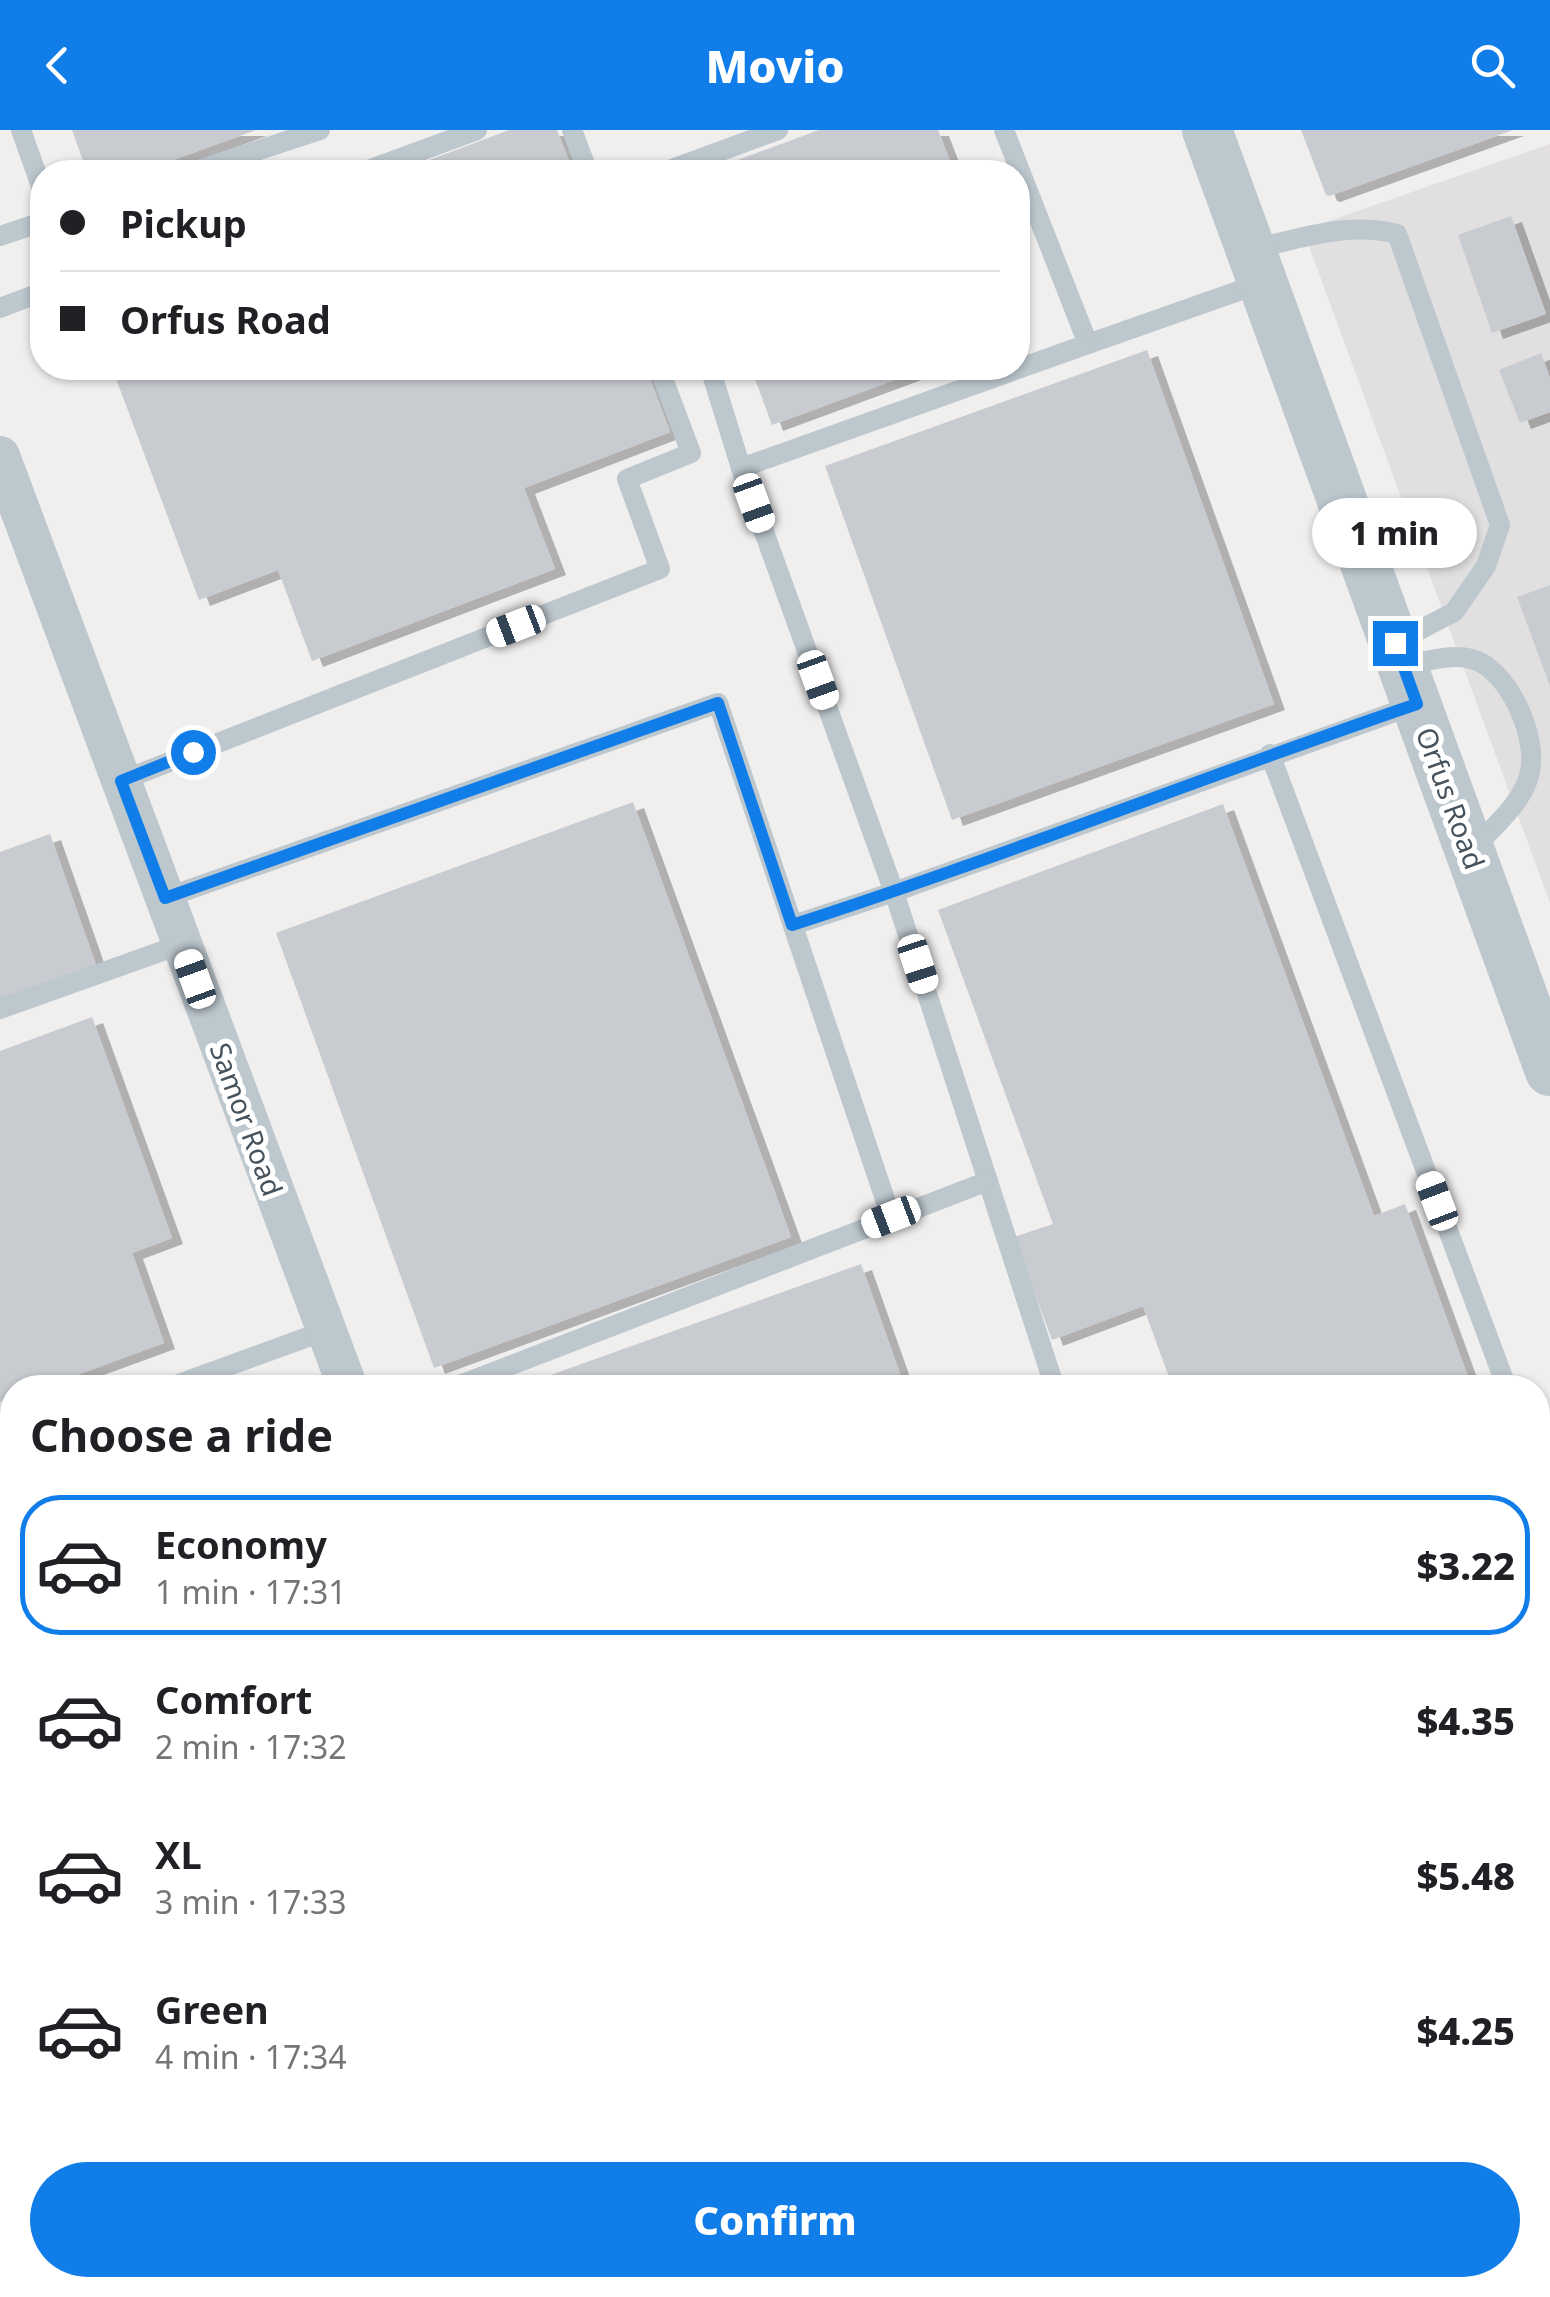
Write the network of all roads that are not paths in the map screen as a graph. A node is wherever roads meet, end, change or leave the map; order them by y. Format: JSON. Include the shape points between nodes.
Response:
{"nodes":[{"id":1,"x":21,"y":130,"type":"edge"},
{"id":2,"x":320,"y":130,"type":"edge"},
{"id":3,"x":477,"y":130,"type":"edge"},
{"id":4,"x":572,"y":130,"type":"edge"},
{"id":5,"x":778,"y":130,"type":"edge"},
{"id":6,"x":1004,"y":130,"type":"edge"},
{"id":7,"x":1208,"y":130,"type":"edge"},
{"id":8,"x":32,"y":160,"type":"edge"},
{"id":9,"x":229,"y":160,"type":"edge"},
{"id":10,"x":396,"y":160,"type":"edge"},
{"id":11,"x":583,"y":160,"type":"edge"},
{"id":12,"x":697,"y":160,"type":"edge"},
{"id":13,"x":1016,"y":160,"type":"edge"},
{"id":14,"x":1030,"y":196,"type":"edge"},
{"id":15,"x":30,"y":226,"type":"edge"},
{"id":16,"x":0,"y":236,"type":"edge"},
{"id":17,"x":1258,"y":265,"type":"junction"},
{"id":18,"x":30,"y":297,"type":"edge"},
{"id":19,"x":0,"y":308,"type":"edge"},
{"id":20,"x":1088,"y":344,"type":"junction"},
{"id":21,"x":1030,"y":365,"type":"edge"},
{"id":22,"x":664,"y":380,"type":"edge"},
{"id":23,"x":714,"y":380,"type":"edge"},
{"id":24,"x":988,"y":380,"type":"edge"},
{"id":25,"x":0,"y":456,"type":"edge"},
{"id":26,"x":742,"y":468,"type":"junction"},
{"id":27,"x":1405,"y":671,"type":"junction"},
{"id":28,"x":1270,"y":754,"type":"junction"},
{"id":29,"x":121,"y":781,"type":"junction"},
{"id":30,"x":1470,"y":851,"type":"junction"},
{"id":31,"x":894,"y":892,"type":"junction"},
{"id":32,"x":165,"y":898,"type":"junction"},
{"id":33,"x":792,"y":925,"type":"junction"},
{"id":34,"x":182,"y":944,"type":"junction"},
{"id":35,"x":0,"y":1009,"type":"edge"},
{"id":36,"x":1550,"y":1071,"type":"edge"},
{"id":37,"x":988,"y":1181,"type":"junction"},
{"id":38,"x":891,"y":1217,"type":"junction"},
{"id":39,"x":326,"y":1330,"type":"junction"},
{"id":40,"x":203,"y":1375,"type":"edge"},
{"id":41,"x":343,"y":1375,"type":"edge"},
{"id":42,"x":485,"y":1375,"type":"edge"},
{"id":43,"x":1050,"y":1375,"type":"edge"},
{"id":44,"x":1502,"y":1375,"type":"edge"}],
"edges":[{"from":1,"to":8,"type":"lane"},
{"from":2,"to":9,"type":"lane"},
{"from":3,"to":10,"type":"lane"},
{"from":4,"to":11,"type":"lane"},
{"from":5,"to":12,"type":"lane"},
{"from":6,"to":13,"type":"lane"},
{"from":7,"to":17,"type":"street","name":"Orfus Road"},
{"from":14,"to":20,"type":"lane"},
{"from":15,"to":16,"type":"lane"},
{"from":17,"to":20,"type":"lane"},
{"from":17,"to":27,"type":"street","name":"Orfus Road"},
{"from":17,"to":27,"type":"lane","via":[[1350,228],[1397,234],[1500,525],[1486,566]]},
{"from":18,"to":19,"type":"lane"},
{"from":20,"to":21,"type":"lane"},
{"from":22,"to":29,"type":"lane","via":[[691,453],[627,479],[660,569]]},
{"from":23,"to":26,"type":"lane"},
{"from":24,"to":26,"type":"lane"},
{"from":25,"to":29,"type":"street","name":"Samor Road"},
{"from":26,"to":31,"type":"lane"},
{"from":27,"to":28,"type":"lane"},
{"from":27,"to":30,"type":"street","name":"Orfus Road"},
{"from":27,"to":30,"type":"lane","via":[[1452,656],[1475,659],[1500,676],[1517,703],[1528,738],[1529,777]]},
{"from":28,"to":31,"type":"lane"},
{"from":28,"to":44,"type":"lane"},
{"from":29,"to":32,"type":"street","name":"Samor Road"},
{"from":30,"to":36,"type":"street","name":"Orfus Road"},
{"from":31,"to":33,"type":"lane"},
{"from":31,"to":37,"type":"lane"},
{"from":32,"to":33,"type":"lane","via":[[718,703]]},
{"from":32,"to":34,"type":"street","name":"Samor Road"},
{"from":33,"to":38,"type":"lane"},
{"from":34,"to":35,"type":"lane"},
{"from":34,"to":39,"type":"street","name":"Samor Road"},
{"from":37,"to":38,"type":"lane"},
{"from":37,"to":43,"type":"lane"},
{"from":38,"to":42,"type":"lane"},
{"from":39,"to":40,"type":"lane"},
{"from":39,"to":41,"type":"street","name":"Samor Road"}]}
